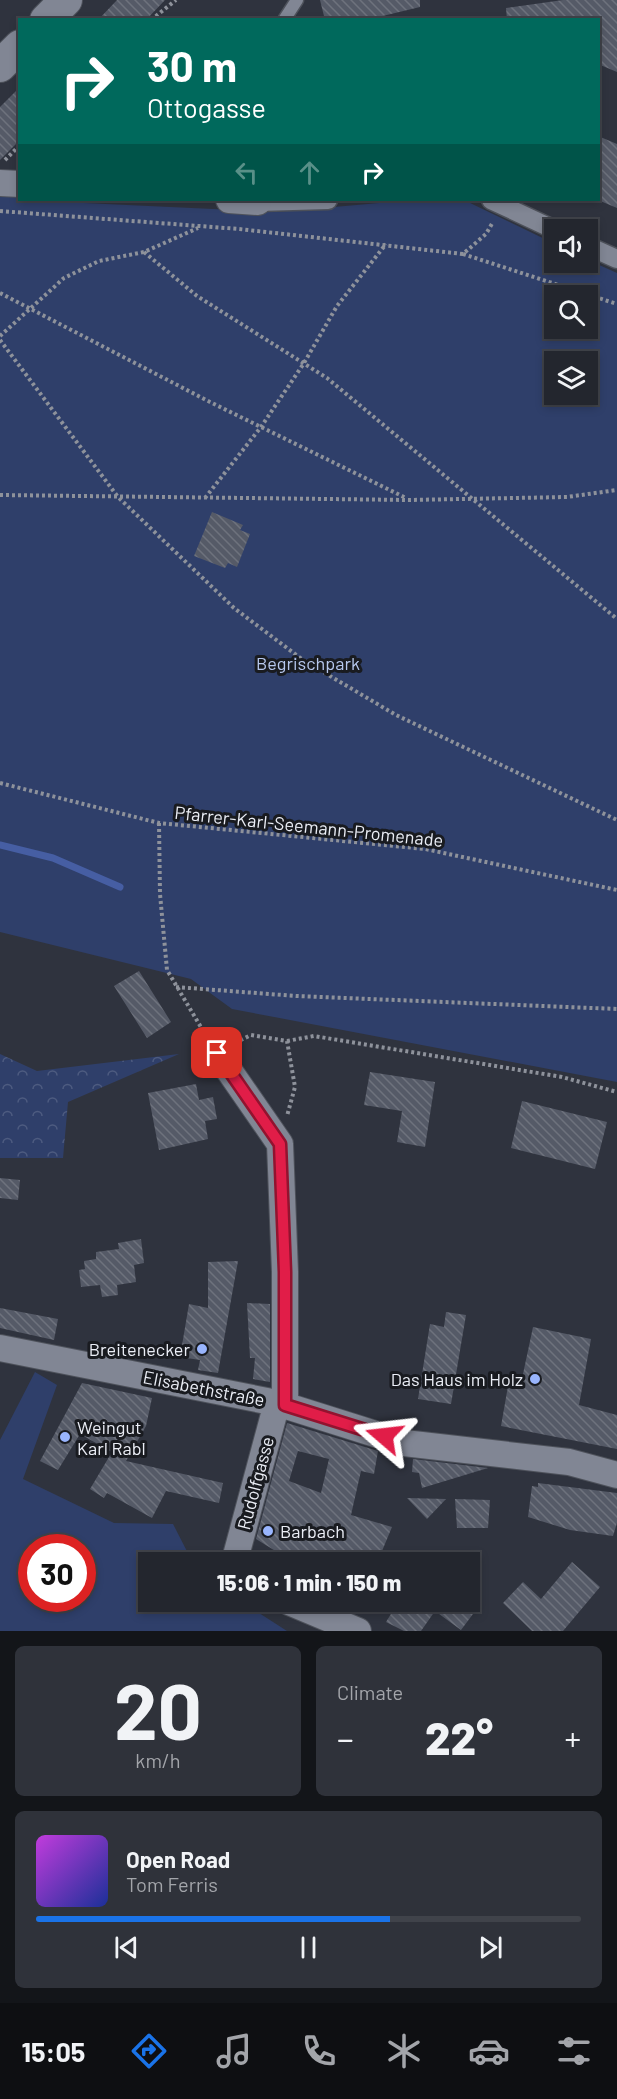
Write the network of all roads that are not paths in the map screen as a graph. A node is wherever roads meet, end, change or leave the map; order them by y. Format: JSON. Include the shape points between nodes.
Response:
{"nodes":[{"id":1,"x":66,"y":0,"type":"edge"},
{"id":2,"x":297,"y":0,"type":"edge"},
{"id":3,"x":48,"y":18,"type":"edge"},
{"id":4,"x":285,"y":18,"type":"edge"},
{"id":5,"x":0,"y":37,"type":"edge"},
{"id":6,"x":18,"y":43,"type":"edge"},
{"id":7,"x":18,"y":46,"type":"edge"},
{"id":8,"x":0,"y":66,"type":"edge"},
{"id":9,"x":0,"y":183,"type":"edge"},
{"id":10,"x":18,"y":184,"type":"edge"},
{"id":11,"x":492,"y":201,"type":"edge"},
{"id":12,"x":544,"y":225,"type":"edge"},
{"id":13,"x":598,"y":250,"type":"edge"},
{"id":14,"x":617,"y":259,"type":"edge"},
{"id":15,"x":217,"y":1053,"type":"road end"},
{"id":16,"x":0,"y":1348,"type":"edge"},
{"id":17,"x":281,"y":1404,"type":"junction"},
{"id":18,"x":617,"y":1474,"type":"edge"},
{"id":19,"x":237,"y":1552,"type":"edge"},
{"id":20,"x":313,"y":1612,"type":"edge"},
{"id":21,"x":358,"y":1631,"type":"edge"}],
"edges":[{"from":1,"to":3,"type":"street"},
{"from":2,"to":4,"type":"lane"},
{"from":5,"to":6,"type":"street"},
{"from":7,"to":8,"type":"street"},
{"from":9,"to":10,"type":"street"},
{"from":11,"to":12,"type":"street"},
{"from":13,"to":14,"type":"street"},
{"from":15,"to":17,"type":"street","name":"Rudolfgasse","via":[[280,1144],[285,1272]]},
{"from":16,"to":17,"type":"street","name":"Elisabethstraße"},
{"from":17,"to":18,"type":"street","name":"Elisabethstraße","via":[[404,1443],[569,1462]]},
{"from":17,"to":19,"type":"street","name":"Rudolfgasse"},
{"from":20,"to":21,"type":"street"}]}
